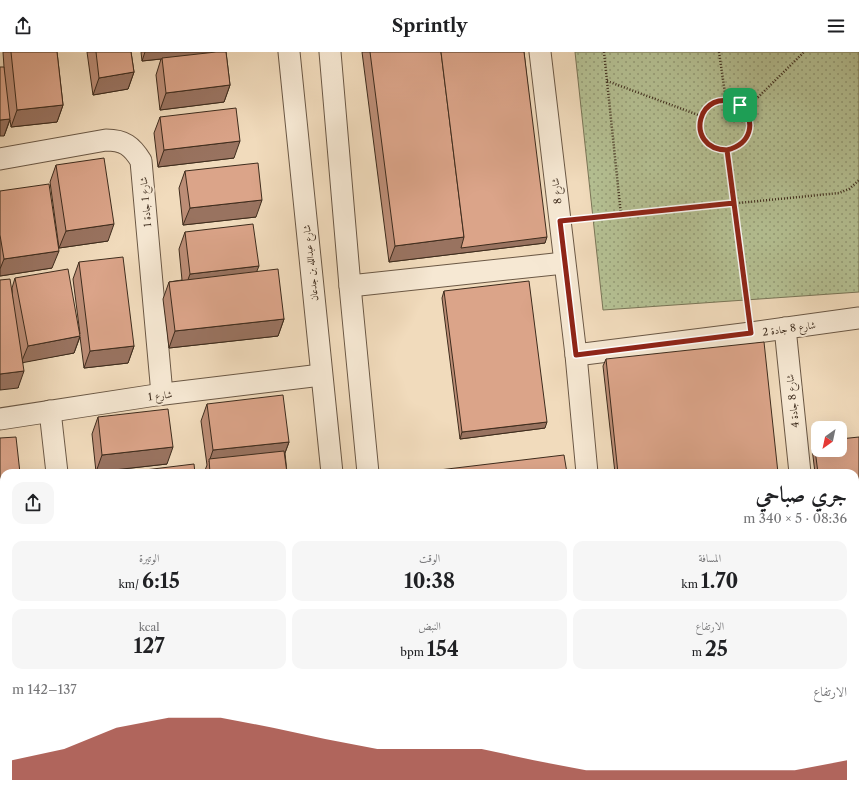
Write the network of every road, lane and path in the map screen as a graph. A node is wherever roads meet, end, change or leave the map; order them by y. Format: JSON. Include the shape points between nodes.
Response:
{"nodes":[{"id":1,"x":289,"y":52,"type":"edge"},
{"id":2,"x":330,"y":52,"type":"edge"},
{"id":3,"x":540,"y":52,"type":"edge"},
{"id":4,"x":604,"y":52,"type":"edge"},
{"id":5,"x":719,"y":52,"type":"edge"},
{"id":6,"x":804,"y":52,"type":"edge"},
{"id":7,"x":607,"y":81,"type":"junction"},
{"id":8,"x":726,"y":100,"type":"junction"},
{"id":9,"x":745,"y":110,"type":"junction"},
{"id":10,"x":701,"y":116,"type":"junction"},
{"id":11,"x":727,"y":150,"type":"junction"},
{"id":12,"x":0,"y":159,"type":"edge"},
{"id":13,"x":859,"y":180,"type":"edge"},
{"id":14,"x":734,"y":203,"type":"junction"},
{"id":15,"x":621,"y":215,"type":"junction"},
{"id":16,"x":560,"y":221,"type":"junction"},
{"id":17,"x":564,"y":263,"type":"junction"},
{"id":18,"x":350,"y":286,"type":"junction"},
{"id":19,"x":859,"y":318,"type":"edge"},
{"id":20,"x":785,"y":328,"type":"junction"},
{"id":21,"x":751,"y":333,"type":"junction"},
{"id":22,"x":576,"y":355,"type":"junction"},
{"id":23,"x":321,"y":375,"type":"junction"},
{"id":24,"x":162,"y":394,"type":"junction"},
{"id":25,"x":50,"y":411,"type":"junction"},
{"id":26,"x":0,"y":419,"type":"edge"},
{"id":27,"x":57,"y":469,"type":"edge"},
{"id":28,"x":332,"y":469,"type":"edge"},
{"id":29,"x":368,"y":469,"type":"edge"},
{"id":30,"x":587,"y":469,"type":"edge"},
{"id":31,"x":800,"y":469,"type":"edge"}],
"edges":[{"from":1,"to":23,"type":"street","name":"شارع عبدالله بن جدعان"},
{"from":2,"to":18,"type":"street"},
{"from":3,"to":16,"type":"street","name":"شارع 8"},
{"from":4,"to":7,"type":"path"},
{"from":5,"to":8,"type":"path"},
{"from":6,"to":9,"type":"path"},
{"from":7,"to":10,"type":"path"},
{"from":7,"to":15,"type":"path"},
{"from":8,"to":9,"type":"path","via":[[733,101]]},
{"from":8,"to":10,"type":"path","via":[[718,100],[711,104]]},
{"from":9,"to":11,"type":"path","via":[[750,124],[746,138],[735,148]]},
{"from":10,"to":11,"type":"path","via":[[700,130],[707,143],[720,150]]},
{"from":11,"to":14,"type":"path"},
{"from":12,"to":24,"type":"street","name":"شارع 1 جادة 1","via":[[106,140],[123,142],[136,153],[141,161]]},
{"from":13,"to":14,"type":"path","via":[[849,189],[839,193]]},
{"from":14,"to":15,"type":"path"},
{"from":14,"to":21,"type":"path"},
{"from":15,"to":16,"type":"path"},
{"from":16,"to":17,"type":"street","name":"شارع 8"},
{"from":17,"to":18,"type":"street"},
{"from":17,"to":22,"type":"street","name":"شارع 8"},
{"from":18,"to":29,"type":"street"},
{"from":19,"to":20,"type":"street","name":"شارع 8 جادة 2"},
{"from":20,"to":21,"type":"street","name":"شارع 8 جادة 2"},
{"from":20,"to":31,"type":"street","name":"شارع 8 جادة 4"},
{"from":21,"to":22,"type":"street","name":"شارع 8 جادة 2"},
{"from":22,"to":30,"type":"street","name":"شارع 8"},
{"from":23,"to":24,"type":"street","name":"شارع 1"},
{"from":23,"to":28,"type":"street","name":"شارع عبدالله بن جدعان"},
{"from":24,"to":25,"type":"street","name":"شارع 1"},
{"from":25,"to":26,"type":"street","name":"شارع 1"},
{"from":25,"to":27,"type":"street"}]}
